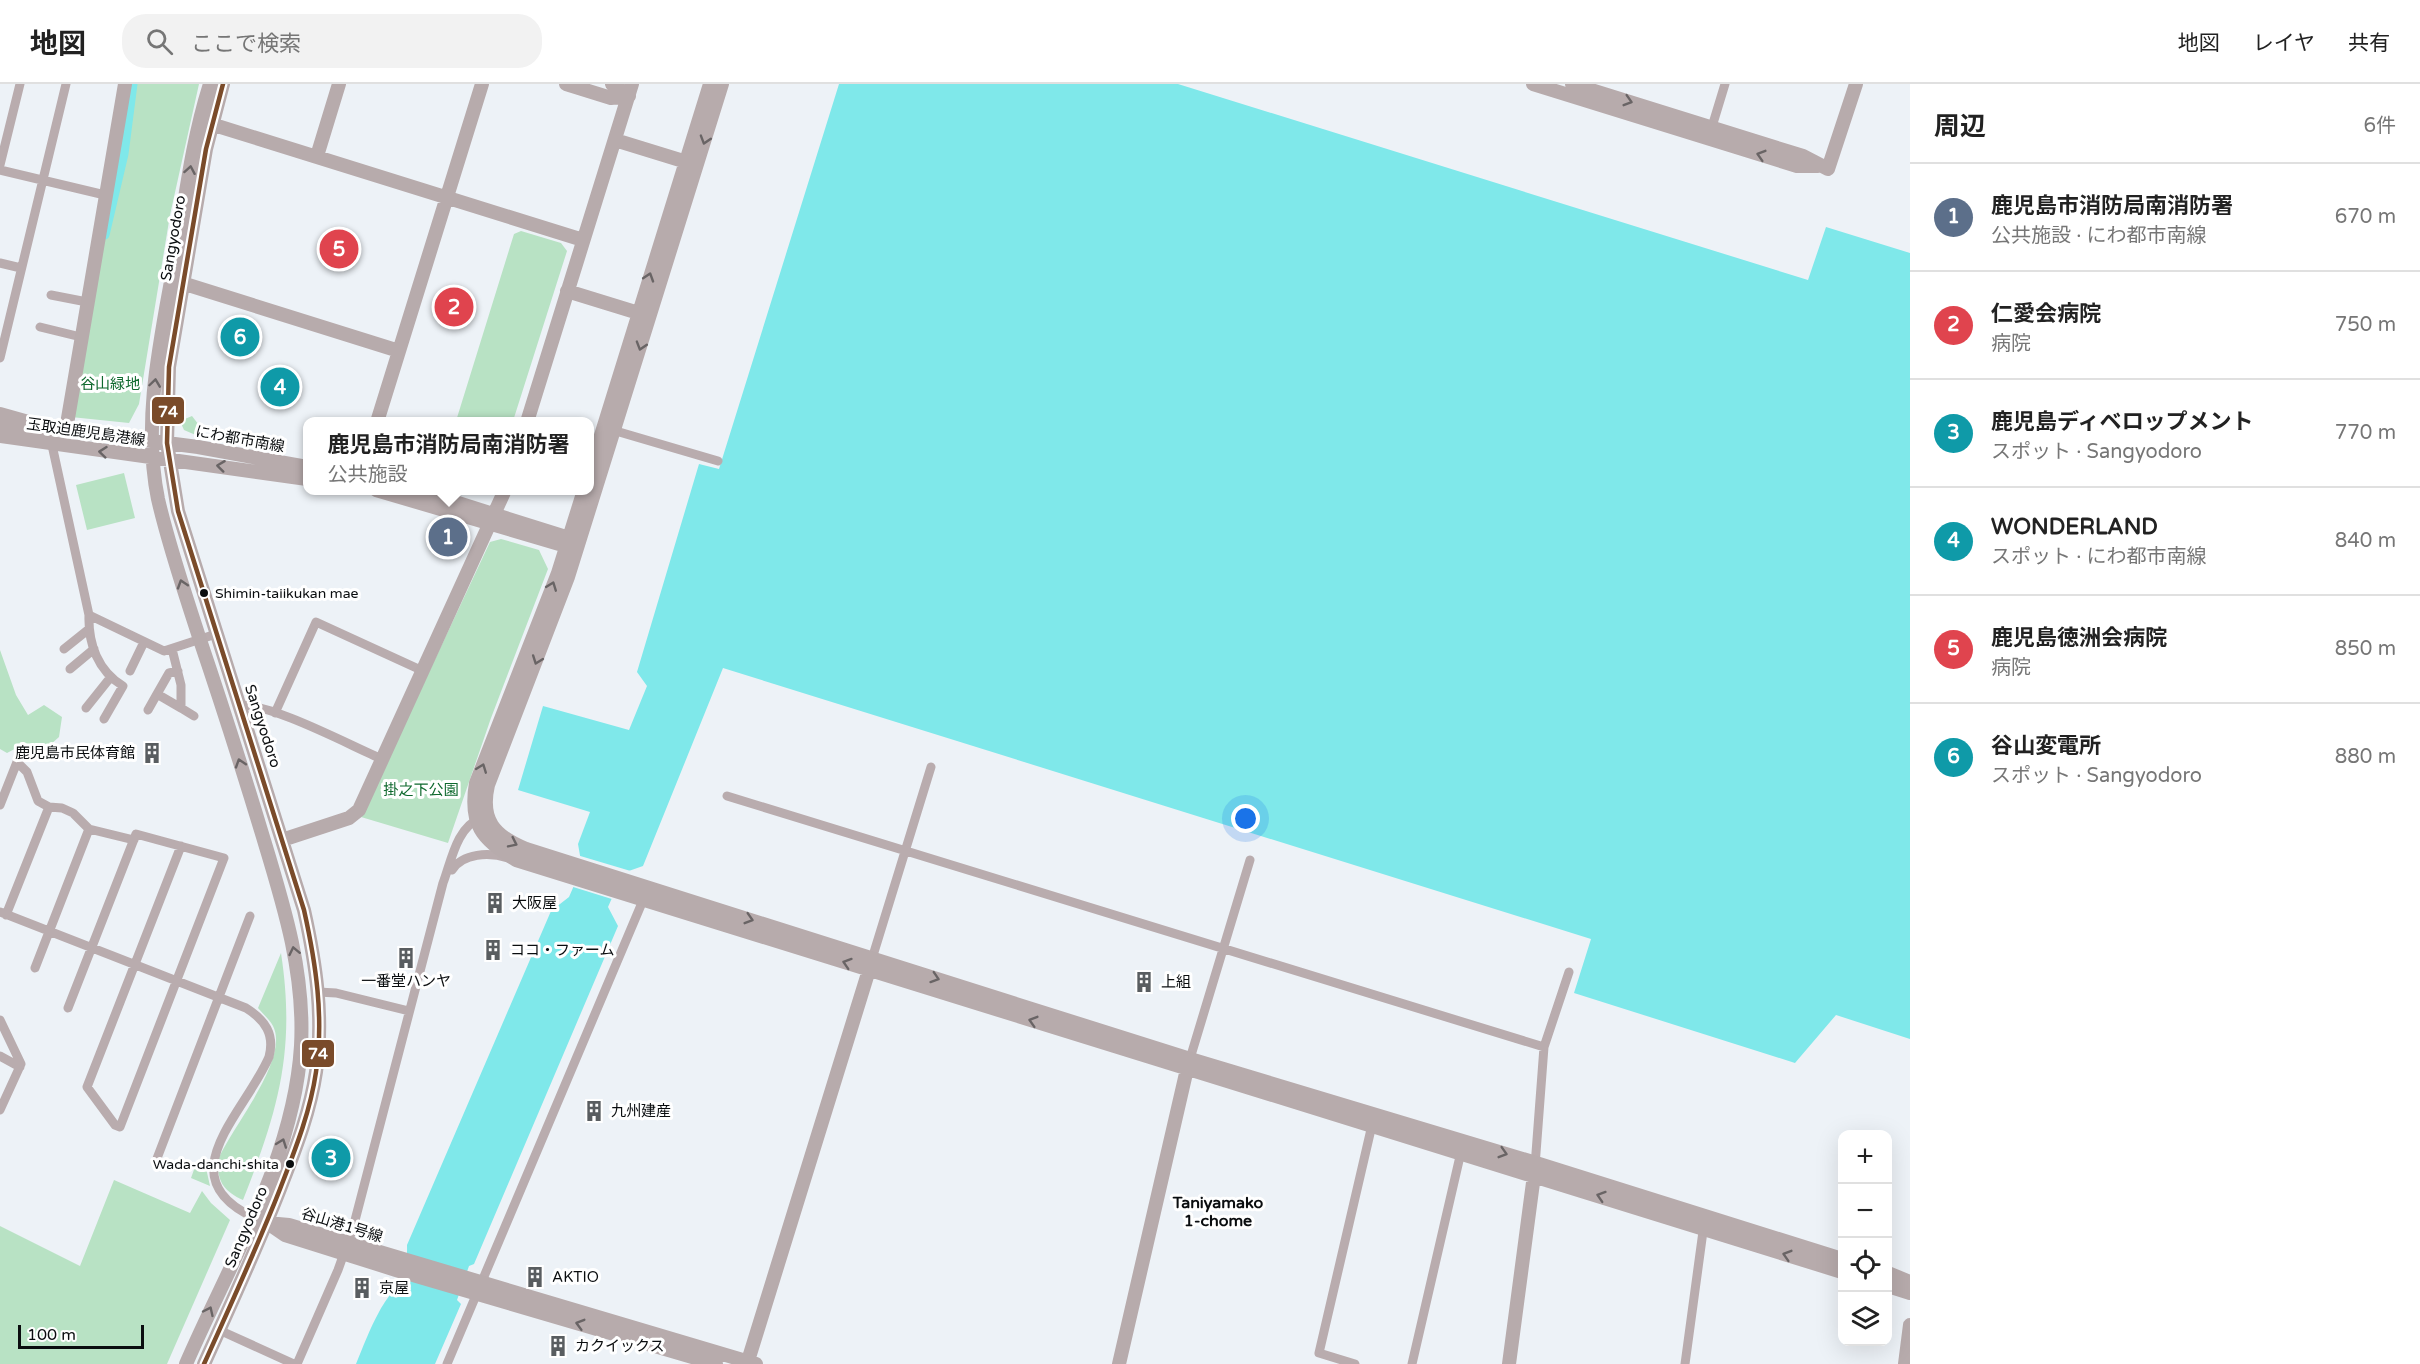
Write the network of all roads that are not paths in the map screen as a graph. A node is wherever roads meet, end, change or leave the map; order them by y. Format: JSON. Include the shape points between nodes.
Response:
{"nodes":[{"id":1,"x":20,"y":84,"type":"edge"},
{"id":2,"x":66,"y":84,"type":"edge"},
{"id":3,"x":125,"y":84,"type":"edge"},
{"id":4,"x":210,"y":84,"type":"edge"},
{"id":5,"x":223,"y":84,"type":"edge"},
{"id":6,"x":339,"y":84,"type":"edge"},
{"id":7,"x":482,"y":84,"type":"edge"},
{"id":8,"x":566,"y":84,"type":"edge"},
{"id":9,"x":612,"y":84,"type":"edge"},
{"id":10,"x":710,"y":84,"type":"edge"},
{"id":11,"x":722,"y":84,"type":"edge"},
{"id":12,"x":1533,"y":84,"type":"edge"},
{"id":13,"x":1572,"y":84,"type":"edge"},
{"id":14,"x":1725,"y":84,"type":"edge"},
{"id":15,"x":1856,"y":84,"type":"edge"},
{"id":16,"x":631,"y":90,"type":"edge"},
{"id":17,"x":211,"y":124,"type":"junction"},
{"id":18,"x":1710,"y":133,"type":"junction"},
{"id":19,"x":615,"y":140,"type":"junction"},
{"id":20,"x":317,"y":156,"type":"junction"},
{"id":21,"x":691,"y":163,"type":"junction"},
{"id":22,"x":0,"y":165,"type":"edge"},
{"id":23,"x":0,"y":170,"type":"edge"},
{"id":24,"x":43,"y":181,"type":"junction"},
{"id":25,"x":105,"y":195,"type":"junction"},
{"id":26,"x":447,"y":197,"type":"junction"},
{"id":27,"x":583,"y":240,"type":"junction"},
{"id":28,"x":0,"y":263,"type":"edge"},
{"id":29,"x":21,"y":268,"type":"junction"},
{"id":30,"x":182,"y":283,"type":"junction"},
{"id":31,"x":567,"y":291,"type":"junction"},
{"id":32,"x":51,"y":295,"type":"dead end"},
{"id":33,"x":87,"y":302,"type":"junction"},
{"id":34,"x":644,"y":314,"type":"junction"},
{"id":35,"x":40,"y":327,"type":"dead end"},
{"id":36,"x":81,"y":337,"type":"junction"},
{"id":37,"x":399,"y":351,"type":"junction"},
{"id":38,"x":0,"y":358,"type":"edge"},
{"id":39,"x":0,"y":414,"type":"edge"},
{"id":40,"x":379,"y":417,"type":"edge"},
{"id":41,"x":529,"y":417,"type":"edge"},
{"id":42,"x":0,"y":425,"type":"edge"},
{"id":43,"x":47,"y":428,"type":"junction"},
{"id":44,"x":609,"y":429,"type":"junction"},
{"id":45,"x":66,"y":430,"type":"junction"},
{"id":46,"x":0,"y":436,"type":"edge"},
{"id":47,"x":152,"y":441,"type":"junction"},
{"id":48,"x":166,"y":443,"type":"junction"},
{"id":49,"x":52,"y":445,"type":"junction"},
{"id":50,"x":0,"y":446,"type":"edge"},
{"id":51,"x":153,"y":458,"type":"junction"},
{"id":52,"x":168,"y":460,"type":"junction"},
{"id":53,"x":718,"y":461,"type":"dead end"},
{"id":54,"x":594,"y":463,"type":"edge"},
{"id":55,"x":303,"y":466,"type":"edge"},
{"id":56,"x":594,"y":474,"type":"edge"},
{"id":57,"x":303,"y":477,"type":"edge"},
{"id":58,"x":396,"y":495,"type":"edge"},
{"id":59,"x":430,"y":495,"type":"edge"},
{"id":60,"x":503,"y":495,"type":"edge"},
{"id":61,"x":583,"y":495,"type":"edge"},
{"id":62,"x":587,"y":495,"type":"edge"},
{"id":63,"x":494,"y":519,"type":"junction"},
{"id":64,"x":571,"y":543,"type":"junction"},
{"id":65,"x":89,"y":615,"type":"junction"},
{"id":66,"x":89,"y":629,"type":"junction"},
{"id":67,"x":216,"y":634,"type":"junction"},
{"id":68,"x":200,"y":640,"type":"junction"},
{"id":69,"x":144,"y":642,"type":"junction"},
{"id":70,"x":64,"y":649,"type":"dead end"},
{"id":71,"x":93,"y":649,"type":"junction"},
{"id":72,"x":172,"y":649,"type":"junction"},
{"id":73,"x":70,"y":669,"type":"dead end"},
{"id":74,"x":178,"y":670,"type":"junction"},
{"id":75,"x":423,"y":671,"type":"junction"},
{"id":76,"x":130,"y":672,"type":"dead end"},
{"id":77,"x":110,"y":678,"type":"junction"},
{"id":78,"x":157,"y":694,"type":"junction"},
{"id":79,"x":238,"y":705,"type":"junction"},
{"id":80,"x":86,"y":708,"type":"dead end"},
{"id":81,"x":181,"y":708,"type":"junction"},
{"id":82,"x":148,"y":710,"type":"dead end"},
{"id":83,"x":275,"y":712,"type":"junction"},
{"id":84,"x":194,"y":716,"type":"dead end"},
{"id":85,"x":104,"y":719,"type":"dead end"},
{"id":86,"x":382,"y":759,"type":"junction"},
{"id":87,"x":931,"y":767,"type":"dead end"},
{"id":88,"x":727,"y":796,"type":"dead end"},
{"id":89,"x":0,"y":805,"type":"edge"},
{"id":90,"x":49,"y":807,"type":"junction"},
{"id":91,"x":482,"y":818,"type":"junction"},
{"id":92,"x":89,"y":829,"type":"junction"},
{"id":93,"x":134,"y":840,"type":"junction"},
{"id":94,"x":282,"y":840,"type":"junction"},
{"id":95,"x":181,"y":846,"type":"junction"},
{"id":96,"x":906,"y":850,"type":"junction"},
{"id":97,"x":516,"y":860,"type":"junction"},
{"id":98,"x":1250,"y":860,"type":"dead end"},
{"id":99,"x":568,"y":868,"type":"junction"},
{"id":100,"x":443,"y":883,"type":"junction"},
{"id":101,"x":631,"y":888,"type":"junction"},
{"id":102,"x":644,"y":898,"type":"junction"},
{"id":103,"x":3,"y":914,"type":"edge"},
{"id":104,"x":250,"y":916,"type":"dead end"},
{"id":105,"x":49,"y":931,"type":"junction"},
{"id":106,"x":1222,"y":947,"type":"junction"},
{"id":107,"x":92,"y":948,"type":"junction"},
{"id":108,"x":871,"y":964,"type":"junction"},
{"id":109,"x":135,"y":965,"type":"junction"},
{"id":110,"x":35,"y":968,"type":"dead end"},
{"id":111,"x":1569,"y":972,"type":"dead end"},
{"id":112,"x":177,"y":982,"type":"junction"},
{"id":113,"x":318,"y":992,"type":"junction"},
{"id":114,"x":219,"y":998,"type":"junction"},
{"id":115,"x":68,"y":1008,"type":"dead end"},
{"id":116,"x":409,"y":1011,"type":"junction"},
{"id":117,"x":0,"y":1020,"type":"edge"},
{"id":118,"x":1544,"y":1047,"type":"junction"},
{"id":119,"x":0,"y":1056,"type":"edge"},
{"id":120,"x":1188,"y":1064,"type":"junction"},
{"id":121,"x":20,"y":1067,"type":"junction"},
{"id":122,"x":0,"y":1110,"type":"edge"},
{"id":123,"x":1372,"y":1125,"type":"junction"},
{"id":124,"x":1461,"y":1152,"type":"junction"},
{"id":125,"x":156,"y":1161,"type":"dead end"},
{"id":126,"x":1535,"y":1169,"type":"junction"},
{"id":127,"x":253,"y":1217,"type":"junction"},
{"id":128,"x":267,"y":1223,"type":"junction"},
{"id":129,"x":1704,"y":1223,"type":"junction"},
{"id":130,"x":346,"y":1248,"type":"junction"},
{"id":131,"x":1838,"y":1258,"type":"edge"},
{"id":132,"x":1838,"y":1271,"type":"edge"},
{"id":133,"x":1892,"y":1275,"type":"edge"},
{"id":134,"x":1910,"y":1282,"type":"edge"},
{"id":135,"x":1892,"y":1288,"type":"edge"},
{"id":136,"x":479,"y":1289,"type":"junction"},
{"id":137,"x":1910,"y":1293,"type":"edge"},
{"id":138,"x":1910,"y":1325,"type":"edge"},
{"id":139,"x":219,"y":1330,"type":"junction"},
{"id":140,"x":750,"y":1363,"type":"edge"},
{"id":141,"x":186,"y":1364,"type":"edge"},
{"id":142,"x":204,"y":1364,"type":"edge"},
{"id":143,"x":295,"y":1364,"type":"edge"},
{"id":144,"x":447,"y":1364,"type":"edge"},
{"id":145,"x":716,"y":1364,"type":"edge"},
{"id":146,"x":1119,"y":1364,"type":"edge"},
{"id":147,"x":1355,"y":1364,"type":"edge"},
{"id":148,"x":1412,"y":1364,"type":"edge"},
{"id":149,"x":1509,"y":1364,"type":"edge"},
{"id":150,"x":1685,"y":1364,"type":"edge"},
{"id":151,"x":1905,"y":1364,"type":"edge"}],
"edges":[{"from":1,"to":22,"type":"street"},
{"from":2,"to":24,"type":"street"},
{"from":3,"to":25,"type":"street"},
{"from":47,"to":4,"type":"street","name":"Sangyodoro","one_way":true,"via":[[158,355],[195,145]]},
{"from":5,"to":17,"type":"street","name":"Sangyodoro"},
{"from":6,"to":20,"type":"street"},
{"from":7,"to":26,"type":"street"},
{"from":8,"to":16,"type":"street","via":[[612,98]]},
{"from":9,"to":16,"type":"street"},
{"from":10,"to":21,"type":"street"},
{"from":11,"to":21,"type":"street","one_way":true},
{"from":12,"to":18,"type":"street"},
{"from":13,"to":18,"type":"street","one_way":true},
{"from":14,"to":18,"type":"street"},
{"from":15,"to":18,"type":"street","via":[[1828,169],[1797,166]]},
{"from":16,"to":19,"type":"street"},
{"from":17,"to":20,"type":"street"},
{"from":17,"to":30,"type":"street","name":"Sangyodoro"},
{"from":19,"to":21,"type":"street"},
{"from":19,"to":27,"type":"street"},
{"from":20,"to":26,"type":"street"},
{"from":21,"to":34,"type":"street"},
{"from":23,"to":24,"type":"street"},
{"from":24,"to":25,"type":"street"},
{"from":24,"to":29,"type":"street"},
{"from":25,"to":33,"type":"street"},
{"from":26,"to":27,"type":"street"},
{"from":26,"to":37,"type":"street"},
{"from":27,"to":31,"type":"street"},
{"from":28,"to":29,"type":"street"},
{"from":29,"to":38,"type":"street"},
{"from":30,"to":37,"type":"street"},
{"from":30,"to":48,"type":"street","name":"Sangyodoro","via":[[169,367]]},
{"from":31,"to":34,"type":"street"},
{"from":31,"to":41,"type":"street"},
{"from":32,"to":33,"type":"street"},
{"from":33,"to":36,"type":"street"},
{"from":34,"to":44,"type":"street"},
{"from":35,"to":36,"type":"street"},
{"from":36,"to":45,"type":"street"},
{"from":37,"to":40,"type":"street"},
{"from":39,"to":43,"type":"street"},
{"from":42,"to":43,"type":"street","name":"玉取迫鹿児島港線"},
{"from":43,"to":45,"type":"street","name":"玉取迫鹿児島港線"},
{"from":44,"to":53,"type":"street"},
{"from":44,"to":54,"type":"street"},
{"from":44,"to":56,"type":"street"},
{"from":45,"to":47,"type":"street","name":"玉取迫鹿児島港線"},
{"from":46,"to":49,"type":"street","name":"玉取迫鹿児島港線"},
{"from":47,"to":48,"type":"street","name":"玉取迫鹿児島港線"},
{"from":47,"to":51,"type":"street","name":"Sangyodoro"},
{"from":48,"to":52,"type":"street","name":"Sangyodoro"},
{"from":48,"to":55,"type":"street","name":"にわ都市南線"},
{"from":49,"to":50,"type":"street"},
{"from":51,"to":49,"type":"street","name":"玉取迫鹿児島港線","one_way":true},
{"from":49,"to":65,"type":"street"},
{"from":51,"to":52,"type":"street","name":"玉取迫鹿児島港線"},
{"from":68,"to":51,"type":"street","name":"Sangyodoro","one_way":true,"via":[[170,550]]},
{"from":57,"to":52,"type":"street","name":"にわ都市南線","one_way":true},
{"from":52,"to":67,"type":"street","name":"Sangyodoro","via":[[178,512]]},
{"from":58,"to":63,"type":"street"},
{"from":59,"to":63,"type":"street"},
{"from":60,"to":63,"type":"street"},
{"from":61,"to":64,"type":"street"},
{"from":62,"to":64,"type":"street"},
{"from":63,"to":64,"type":"street"},
{"from":63,"to":75,"type":"street"},
{"from":64,"to":91,"type":"street","via":[[548,631],[488,785]]},
{"from":65,"to":66,"type":"street"},
{"from":65,"to":69,"type":"street"},
{"from":66,"to":70,"type":"street"},
{"from":66,"to":71,"type":"street"},
{"from":67,"to":68,"type":"street"},
{"from":67,"to":79,"type":"street","name":"Sangyodoro"},
{"from":68,"to":72,"type":"street"},
{"from":127,"to":68,"type":"street","name":"Sangyodoro","one_way":true,"via":[[294,1097],[301,1048],[302,997],[278,888]]},
{"from":69,"to":72,"type":"street","via":[[164,651]]},
{"from":69,"to":76,"type":"street"},
{"from":71,"to":73,"type":"street"},
{"from":71,"to":77,"type":"street"},
{"from":72,"to":74,"type":"street"},
{"from":74,"to":78,"type":"street","via":[[169,673]]},
{"from":74,"to":81,"type":"street"},
{"from":75,"to":83,"type":"street","via":[[316,622]]},
{"from":75,"to":86,"type":"street"},
{"from":77,"to":80,"type":"street"},
{"from":77,"to":85,"type":"street","via":[[123,686]]},
{"from":78,"to":81,"type":"street"},
{"from":78,"to":82,"type":"street"},
{"from":79,"to":83,"type":"street","via":[[250,704]]},
{"from":79,"to":94,"type":"street","name":"Sangyodoro"},
{"from":81,"to":84,"type":"street"},
{"from":83,"to":86,"type":"street"},
{"from":86,"to":94,"type":"street","via":[[355,814]]},
{"from":87,"to":96,"type":"street"},
{"from":88,"to":96,"type":"street"},
{"from":89,"to":90,"type":"street","via":[[17,762],[27,772],[38,801]]},
{"from":90,"to":92,"type":"street","via":[[73,813]]},
{"from":90,"to":103,"type":"street"},
{"from":91,"to":97,"type":"street","via":[[485,839]]},
{"from":91,"to":99,"type":"street","one_way":true,"via":[[509,842]]},
{"from":91,"to":100,"type":"street","via":[[464,829]]},
{"from":92,"to":93,"type":"street"},
{"from":92,"to":105,"type":"street"},
{"from":93,"to":95,"type":"street","via":[[136,834]]},
{"from":93,"to":107,"type":"street"},
{"from":94,"to":113,"type":"street","name":"Sangyodoro","via":[[306,919]]},
{"from":95,"to":109,"type":"street"},
{"from":95,"to":112,"type":"street","via":[[224,858]]},
{"from":96,"to":106,"type":"street"},
{"from":96,"to":108,"type":"street"},
{"from":97,"to":99,"type":"street"},
{"from":97,"to":100,"type":"street","via":[[499,855],[470,857],[457,862]]},
{"from":98,"to":106,"type":"street"},
{"from":99,"to":101,"type":"street"},
{"from":100,"to":116,"type":"street"},
{"from":101,"to":102,"type":"street"},
{"from":101,"to":108,"type":"street","one_way":true},
{"from":108,"to":102,"type":"street","one_way":true},
{"from":102,"to":136,"type":"street"},
{"from":103,"to":105,"type":"street"},
{"from":104,"to":114,"type":"street"},
{"from":105,"to":107,"type":"street"},
{"from":105,"to":110,"type":"street"},
{"from":106,"to":118,"type":"street"},
{"from":106,"to":120,"type":"street"},
{"from":107,"to":109,"type":"street"},
{"from":107,"to":115,"type":"street"},
{"from":108,"to":120,"type":"street"},
{"from":108,"to":140,"type":"street"},
{"from":109,"to":112,"type":"street"},
{"from":109,"to":112,"type":"street","via":[[87,1087],[115,1125],[120,1127]]},
{"from":111,"to":118,"type":"street"},
{"from":112,"to":114,"type":"street"},
{"from":113,"to":116,"type":"street"},
{"from":113,"to":128,"type":"street","name":"Sangyodoro","via":[[318,1048],[311,1096]]},
{"from":114,"to":125,"type":"street"},
{"from":114,"to":127,"type":"street","via":[[257,1015],[271,1034],[266,1066],[219,1145],[212,1165],[213,1180],[222,1195],[239,1211]]},
{"from":116,"to":130,"type":"street"},
{"from":117,"to":121,"type":"street"},
{"from":118,"to":126,"type":"street"},
{"from":119,"to":121,"type":"street"},
{"from":120,"to":123,"type":"street"},
{"from":120,"to":126,"type":"street","one_way":true},
{"from":120,"to":146,"type":"street"},
{"from":121,"to":122,"type":"street"},
{"from":123,"to":124,"type":"street"},
{"from":123,"to":147,"type":"street","via":[[1319,1353]]},
{"from":124,"to":126,"type":"street"},
{"from":124,"to":148,"type":"street"},
{"from":126,"to":129,"type":"street"},
{"from":126,"to":149,"type":"street"},
{"from":127,"to":128,"type":"street"},
{"from":141,"to":127,"type":"street","name":"Sangyodoro","one_way":true},
{"from":128,"to":130,"type":"street","name":"谷山港1号線","via":[[290,1225]]},
{"from":128,"to":139,"type":"street","name":"Sangyodoro"},
{"from":129,"to":131,"type":"street"},
{"from":132,"to":129,"type":"street","one_way":true},
{"from":129,"to":150,"type":"street"},
{"from":130,"to":136,"type":"street","name":"谷山港1号線"},
{"from":130,"to":143,"type":"street"},
{"from":133,"to":134,"type":"street"},
{"from":135,"to":137,"type":"street"},
{"from":136,"to":140,"type":"street","name":"谷山港1号線"},
{"from":136,"to":144,"type":"street"},
{"from":145,"to":136,"type":"street","name":"谷山港1号線","one_way":true},
{"from":138,"to":151,"type":"street"},
{"from":139,"to":142,"type":"street","name":"Sangyodoro"},
{"from":139,"to":143,"type":"street"}]}
